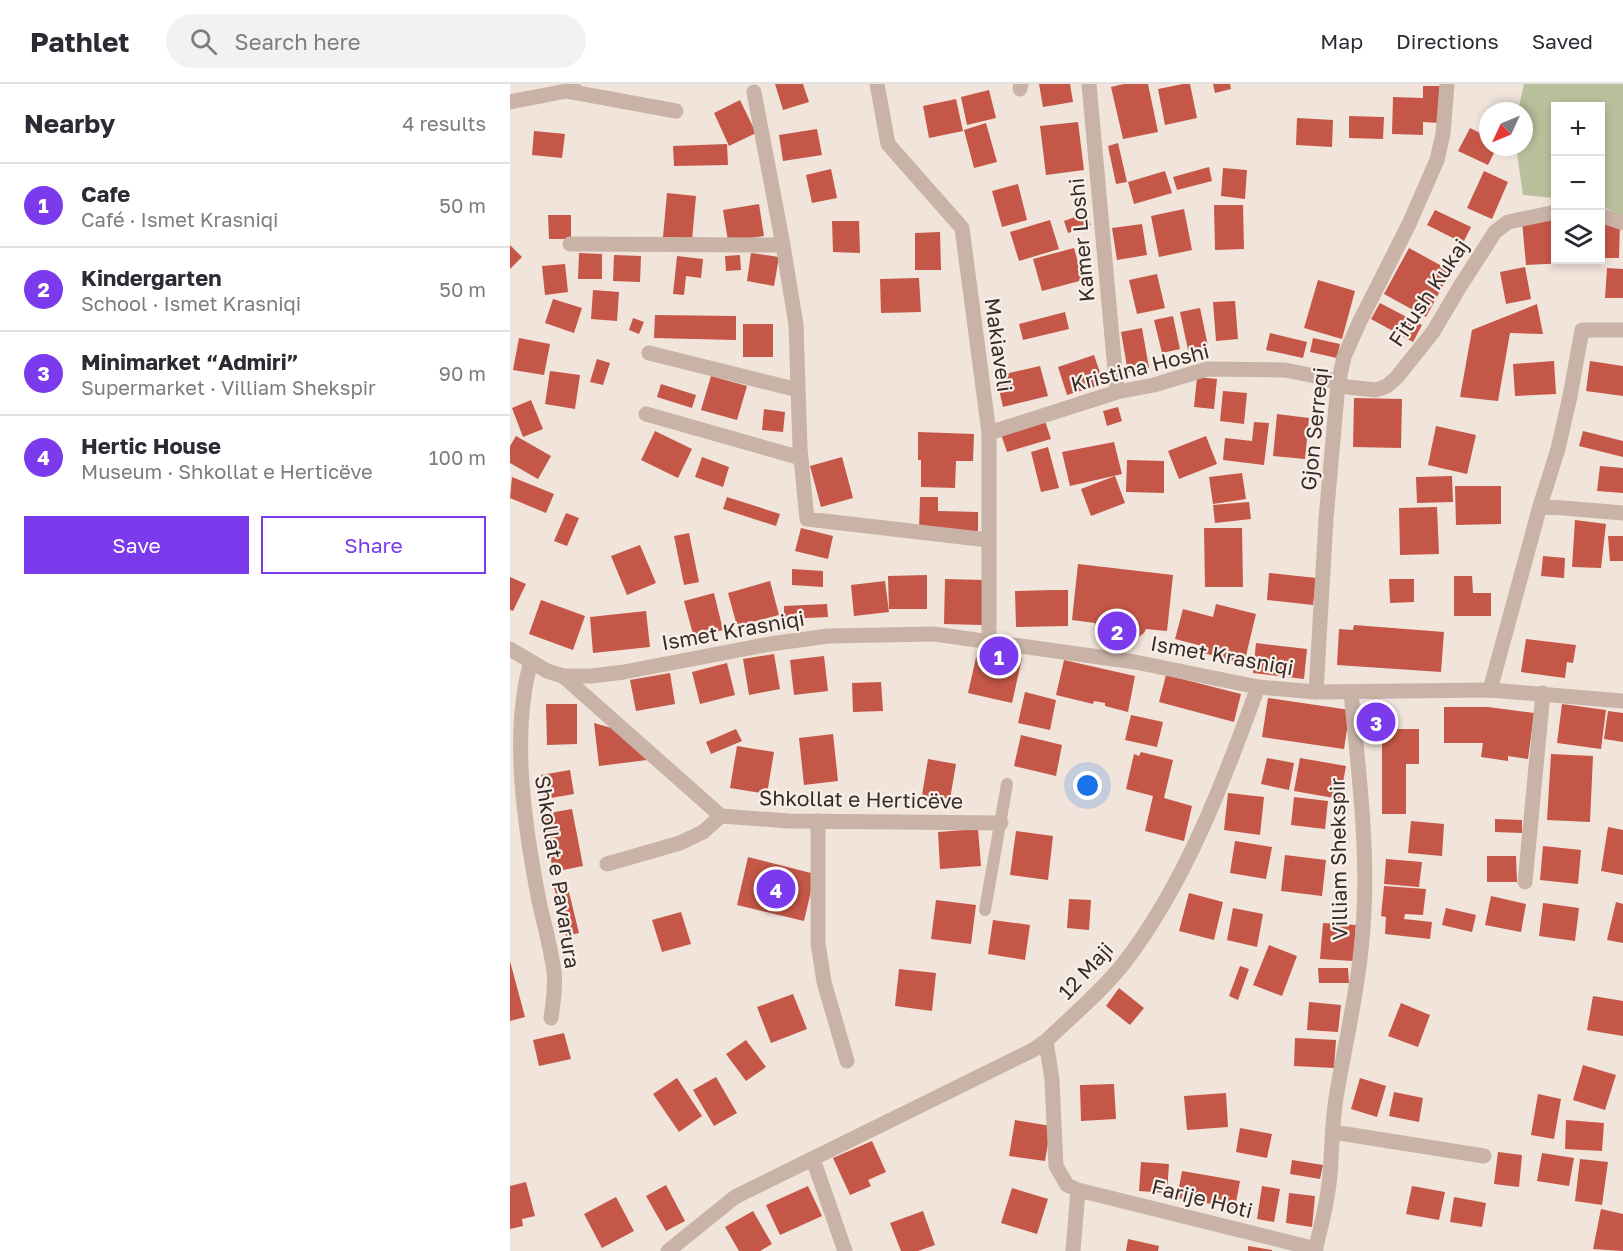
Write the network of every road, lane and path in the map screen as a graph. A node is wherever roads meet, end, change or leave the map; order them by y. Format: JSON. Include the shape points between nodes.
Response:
{"nodes":[{"id":1,"x":582,"y":84,"type":"edge"},
{"id":2,"x":877,"y":84,"type":"edge"},
{"id":3,"x":1089,"y":84,"type":"edge"},
{"id":4,"x":1447,"y":84,"type":"edge"},
{"id":5,"x":567,"y":91,"type":"junction"},
{"id":6,"x":754,"y":92,"type":"dead end"},
{"id":7,"x":510,"y":102,"type":"edge"},
{"id":8,"x":676,"y":111,"type":"dead end"},
{"id":9,"x":1551,"y":213,"type":"edge"},
{"id":10,"x":1605,"y":217,"type":"edge"},
{"id":11,"x":1623,"y":223,"type":"edge"},
{"id":12,"x":570,"y":244,"type":"dead end"},
{"id":13,"x":783,"y":245,"type":"junction"},
{"id":14,"x":1623,"y":330,"type":"edge"},
{"id":15,"x":649,"y":353,"type":"dead end"},
{"id":16,"x":1338,"y":384,"type":"junction"},
{"id":17,"x":798,"y":390,"type":"junction"},
{"id":18,"x":1117,"y":392,"type":"junction"},
{"id":19,"x":646,"y":414,"type":"dead end"},
{"id":20,"x":989,"y":433,"type":"junction"},
{"id":21,"x":801,"y":458,"type":"junction"},
{"id":22,"x":1540,"y":506,"type":"junction"},
{"id":23,"x":1623,"y":513,"type":"edge"},
{"id":24,"x":988,"y":540,"type":"junction"},
{"id":25,"x":989,"y":641,"type":"junction"},
{"id":26,"x":510,"y":649,"type":"edge"},
{"id":27,"x":531,"y":662,"type":"junction"},
{"id":28,"x":562,"y":676,"type":"junction"},
{"id":29,"x":1258,"y":687,"type":"junction"},
{"id":30,"x":1490,"y":690,"type":"junction"},
{"id":31,"x":1316,"y":692,"type":"junction"},
{"id":32,"x":1351,"y":692,"type":"junction"},
{"id":33,"x":1543,"y":693,"type":"junction"},
{"id":34,"x":1623,"y":701,"type":"edge"},
{"id":35,"x":1006,"y":784,"type":"dead end"},
{"id":36,"x":721,"y":816,"type":"junction"},
{"id":37,"x":818,"y":821,"type":"junction"},
{"id":38,"x":1001,"y":823,"type":"junction"},
{"id":39,"x":607,"y":864,"type":"dead end"},
{"id":40,"x":1525,"y":882,"type":"dead end"},
{"id":41,"x":985,"y":910,"type":"dead end"},
{"id":42,"x":551,"y":1018,"type":"dead end"},
{"id":43,"x":1046,"y":1041,"type":"junction"},
{"id":44,"x":847,"y":1061,"type":"dead end"},
{"id":45,"x":1333,"y":1132,"type":"junction"},
{"id":46,"x":1484,"y":1156,"type":"dead end"},
{"id":47,"x":813,"y":1159,"type":"junction"},
{"id":48,"x":1078,"y":1190,"type":"junction"},
{"id":49,"x":1316,"y":1250,"type":"edge"},
{"id":50,"x":668,"y":1251,"type":"edge"},
{"id":51,"x":845,"y":1251,"type":"edge"},
{"id":52,"x":1073,"y":1251,"type":"edge"}],
"edges":[{"from":1,"to":5,"type":"street"},
{"from":2,"to":20,"type":"street","name":"Makiaveli","via":[[888,144],[962,228]]},
{"from":3,"to":18,"type":"street","name":"Kamer Loshi"},
{"from":4,"to":16,"type":"street","name":"Gjon Serreqi","via":[[1437,160],[1359,323],[1344,357]]},
{"from":5,"to":7,"type":"street"},
{"from":5,"to":8,"type":"street"},
{"from":6,"to":13,"type":"street"},
{"from":9,"to":16,"type":"street","name":"Fitush Kukaj","via":[[1508,222],[1495,232],[1433,332],[1387,386],[1363,390]]},
{"from":10,"to":11,"type":"street"},
{"from":12,"to":13,"type":"street"},
{"from":13,"to":17,"type":"street","via":[[796,325]]},
{"from":14,"to":22,"type":"street","via":[[1582,330],[1558,449]]},
{"from":15,"to":17,"type":"street"},
{"from":16,"to":18,"type":"street","name":"Kristina Hoshi","via":[[1285,370],[1207,369]]},
{"from":16,"to":31,"type":"street","name":"Gjon Serreqi"},
{"from":17,"to":21,"type":"street"},
{"from":18,"to":20,"type":"street","name":"Kristina Hoshi"},
{"from":19,"to":21,"type":"street"},
{"from":20,"to":24,"type":"street","name":"Makiaveli"},
{"from":21,"to":24,"type":"street","via":[[807,519]]},
{"from":22,"to":23,"type":"street"},
{"from":22,"to":30,"type":"street"},
{"from":24,"to":25,"type":"street","name":"Makiaveli"},
{"from":25,"to":28,"type":"street","name":"Ismet Krasniqi","via":[[934,634],[828,636],[624,672]]},
{"from":25,"to":29,"type":"street","name":"Ismet Krasniqi"},
{"from":26,"to":27,"type":"street","name":"Ismet Krasniqi"},
{"from":27,"to":28,"type":"street","name":"Ismet Krasniqi"},
{"from":27,"to":42,"type":"street","name":"Shkollat e Pavarura","via":[[524,681],[518,763],[531,858],[554,972]]},
{"from":28,"to":36,"type":"street"},
{"from":29,"to":31,"type":"street","name":"Ismet Krasniqi"},
{"from":29,"to":43,"type":"street","name":"12 Maji","via":[[1230,764],[1168,896],[1122,966]]},
{"from":30,"to":32,"type":"street","name":"Ismet Krasniqi"},
{"from":30,"to":33,"type":"street","name":"Ismet Krasniqi"},
{"from":31,"to":32,"type":"street","name":"Ismet Krasniqi"},
{"from":32,"to":45,"type":"street","name":"Villiam Shekspir","via":[[1361,794],[1365,899],[1362,949]]},
{"from":33,"to":34,"type":"street","name":"Ismet Krasniqi"},
{"from":33,"to":40,"type":"street"},
{"from":35,"to":38,"type":"lane"},
{"from":36,"to":37,"type":"street","name":"Shkollat e Herticëve"},
{"from":36,"to":39,"type":"street","via":[[703,832],[680,843]]},
{"from":37,"to":38,"type":"street","name":"Shkollat e Herticëve"},
{"from":37,"to":44,"type":"street","via":[[820,961]]},
{"from":38,"to":41,"type":"lane"},
{"from":43,"to":47,"type":"street","name":"12 Maji"},
{"from":43,"to":48,"type":"street","via":[[1056,1166],[1067,1185]]},
{"from":45,"to":46,"type":"street"},
{"from":45,"to":49,"type":"street","name":"Villiam Shekspir","via":[[1330,1177]]},
{"from":47,"to":50,"type":"street","name":"12 Maji","via":[[735,1197]]},
{"from":47,"to":51,"type":"street"},
{"from":48,"to":49,"type":"street","name":"Farije Hoti"},
{"from":48,"to":52,"type":"street"}]}
